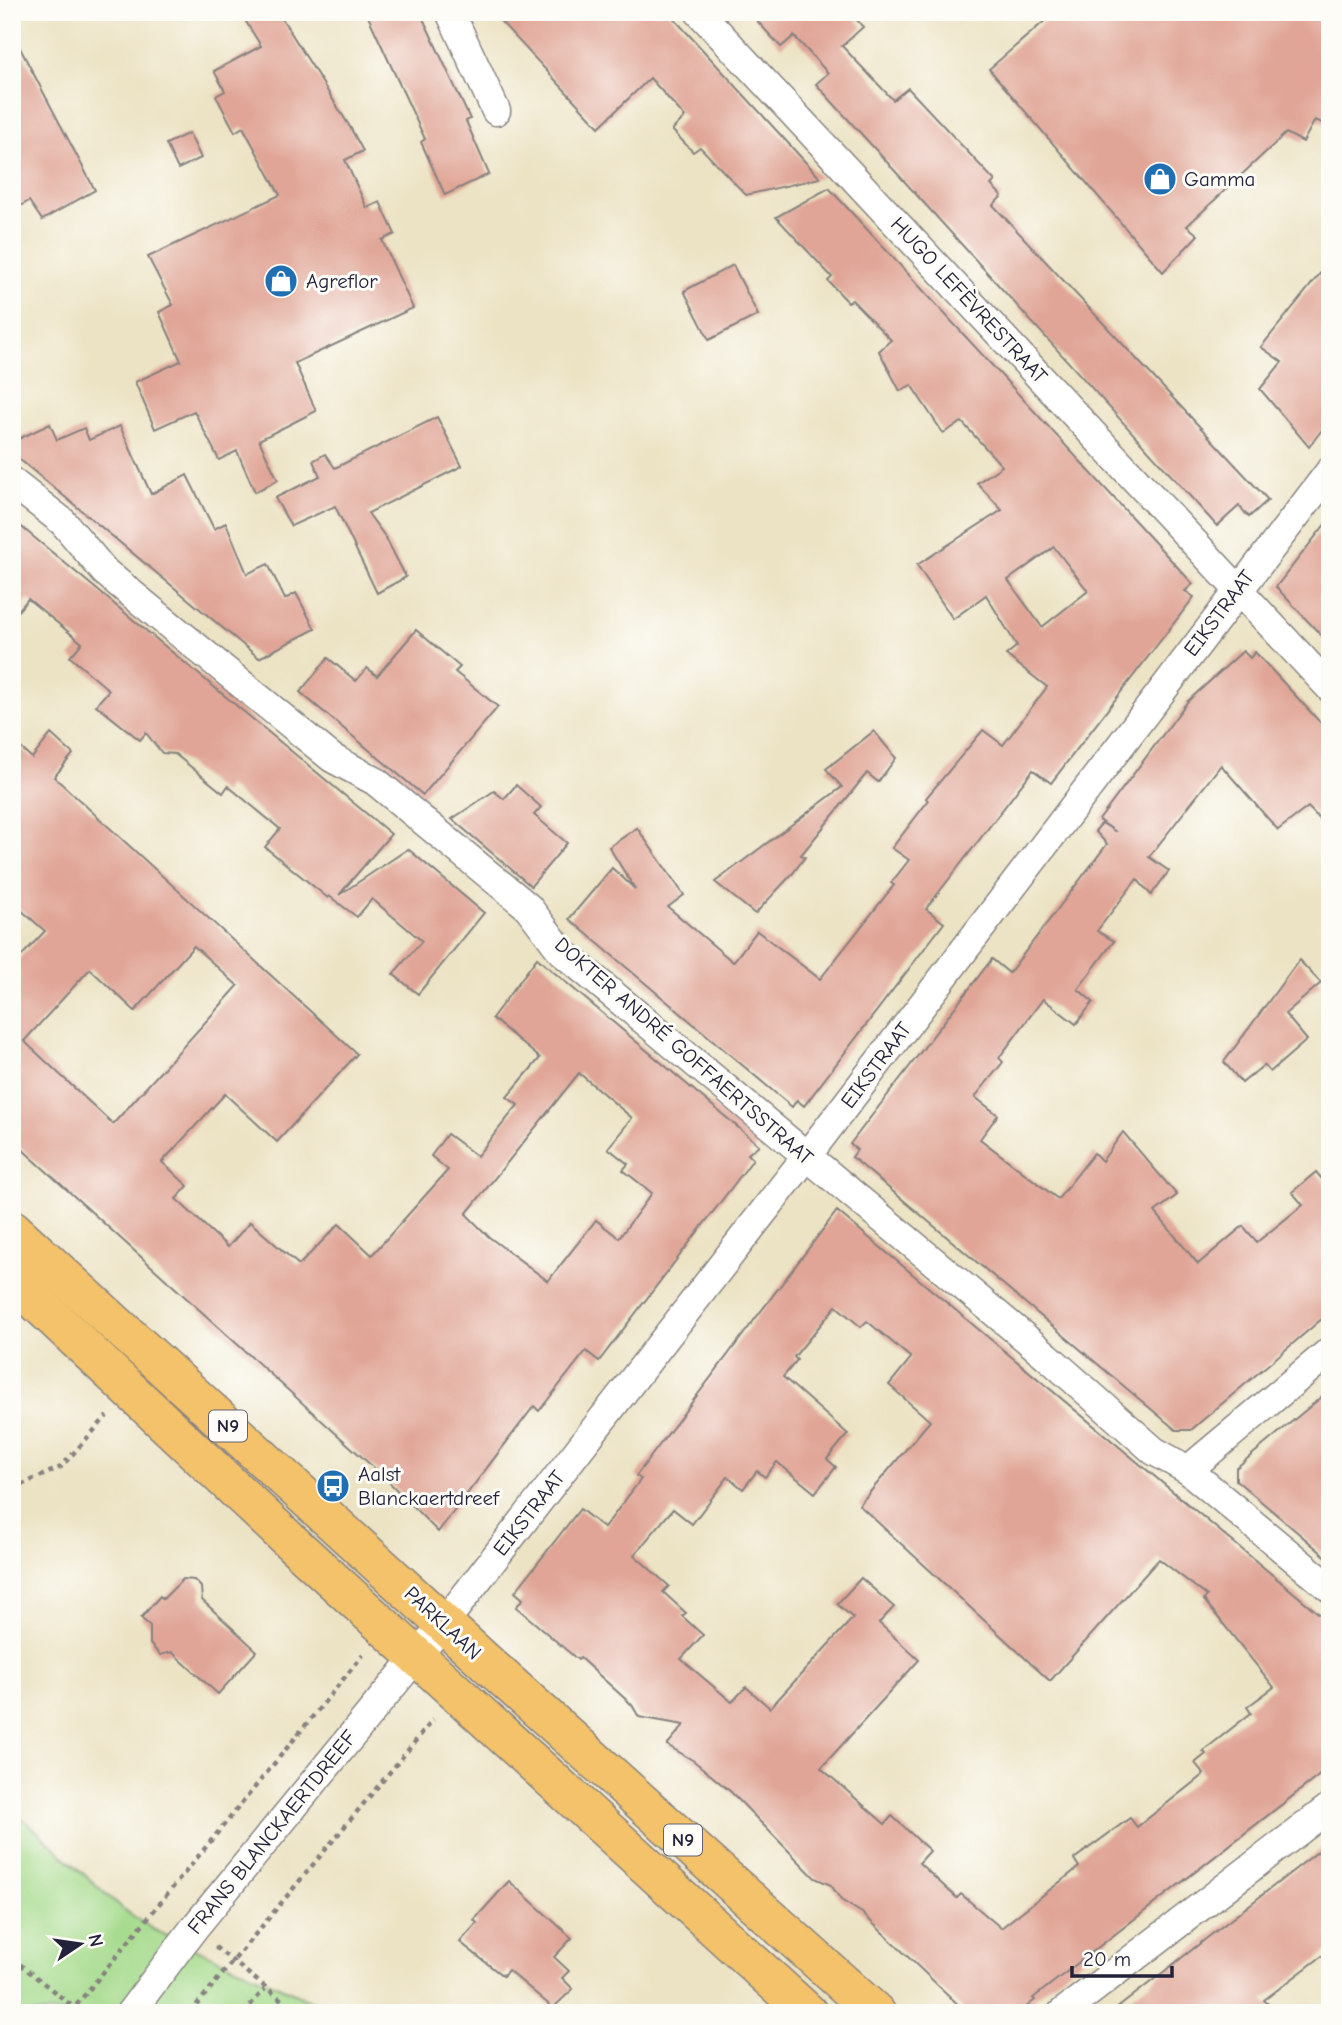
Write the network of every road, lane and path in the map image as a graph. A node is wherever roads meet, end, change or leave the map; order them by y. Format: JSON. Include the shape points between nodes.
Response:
{"nodes":[{"id":1,"x":450,"y":12,"type":"edge"},
{"id":2,"x":699,"y":12,"type":"edge"},
{"id":3,"x":496,"y":111,"type":"dead end"},
{"id":4,"x":1330,"y":471,"type":"edge"},
{"id":5,"x":12,"y":482,"type":"edge"},
{"id":6,"x":1239,"y":588,"type":"junction"},
{"id":7,"x":1330,"y":688,"type":"edge"},
{"id":8,"x":806,"y":1157,"type":"junction"},
{"id":9,"x":12,"y":1229,"type":"edge"},
{"id":10,"x":12,"y":1279,"type":"edge"},
{"id":11,"x":1330,"y":1351,"type":"edge"},
{"id":12,"x":131,"y":1390,"type":"junction"},
{"id":13,"x":1188,"y":1470,"type":"junction"},
{"id":14,"x":12,"y":1489,"type":"edge"},
{"id":15,"x":1330,"y":1588,"type":"edge"},
{"id":16,"x":444,"y":1623,"type":"junction"},
{"id":17,"x":366,"y":1652,"type":"dead end"},
{"id":18,"x":416,"y":1654,"type":"junction"},
{"id":19,"x":436,"y":1717,"type":"dead end"},
{"id":20,"x":1330,"y":1807,"type":"edge"},
{"id":21,"x":194,"y":1928,"type":"junction"},
{"id":22,"x":12,"y":1958,"type":"edge"},
{"id":23,"x":232,"y":1961,"type":"junction"},
{"id":24,"x":265,"y":1989,"type":"junction"},
{"id":25,"x":74,"y":2007,"type":"junction"},
{"id":26,"x":70,"y":2013,"type":"edge"},
{"id":27,"x":81,"y":2013,"type":"edge"},
{"id":28,"x":130,"y":2013,"type":"edge"},
{"id":29,"x":190,"y":2013,"type":"edge"},
{"id":30,"x":243,"y":2013,"type":"edge"},
{"id":31,"x":298,"y":2013,"type":"edge"},
{"id":32,"x":808,"y":2013,"type":"edge"},
{"id":33,"x":876,"y":2013,"type":"edge"},
{"id":34,"x":1062,"y":2013,"type":"edge"}],
"edges":[{"from":1,"to":3,"type":"street"},
{"from":2,"to":6,"type":"street","name":"HUGO LEFÈVRESTRAAT"},
{"from":4,"to":6,"type":"street","name":"EIKSTRAAT"},
{"from":5,"to":8,"type":"street","name":"DOKTER ANDRÉ GOFFAERTSSTRAAT","via":[[63,522],[105,572],[332,758],[375,781],[528,907],[562,951]]},
{"from":6,"to":7,"type":"street","name":"HUGO LEFÈVRESTRAAT"},
{"from":6,"to":8,"type":"street","name":"EIKSTRAAT"},
{"from":8,"to":13,"type":"street","name":"DOKTER ANDRÉ GOFFAERTSSTRAAT","via":[[1047,1356],[1154,1451]]},
{"from":8,"to":16,"type":"street","name":"EIKSTRAAT"},
{"from":9,"to":16,"type":"main road","name":"PARKLAAN","number":"N9"},
{"from":10,"to":12,"type":"main road","name":"PARKLAAN","number":"N9"},
{"from":11,"to":13,"type":"street"},
{"from":12,"to":14,"type":"path","via":[[61,1467]]},
{"from":12,"to":18,"type":"main road","name":"PARKLAAN","number":"N9"},
{"from":13,"to":15,"type":"street","name":"DOKTER ANDRÉ GOFFAERTSSTRAAT"},
{"from":16,"to":18,"type":"street","name":"EIKSTRAAT"},
{"from":16,"to":33,"type":"main road","name":"PARKLAAN","number":"N9"},
{"from":17,"to":25,"type":"path"},
{"from":18,"to":21,"type":"street","name":"FRANS BLANCKAERTDREEF"},
{"from":18,"to":32,"type":"main road","name":"PARKLAAN","number":"N9"},
{"from":19,"to":23,"type":"path"},
{"from":20,"to":34,"type":"street"},
{"from":21,"to":23,"type":"path"},
{"from":21,"to":28,"type":"street","name":"FRANS BLANCKAERTDREEF"},
{"from":22,"to":25,"type":"path"},
{"from":23,"to":24,"type":"path"},
{"from":23,"to":29,"type":"path"},
{"from":24,"to":30,"type":"path"},
{"from":24,"to":31,"type":"path"},
{"from":25,"to":26,"type":"path"},
{"from":25,"to":27,"type":"path"}]}
